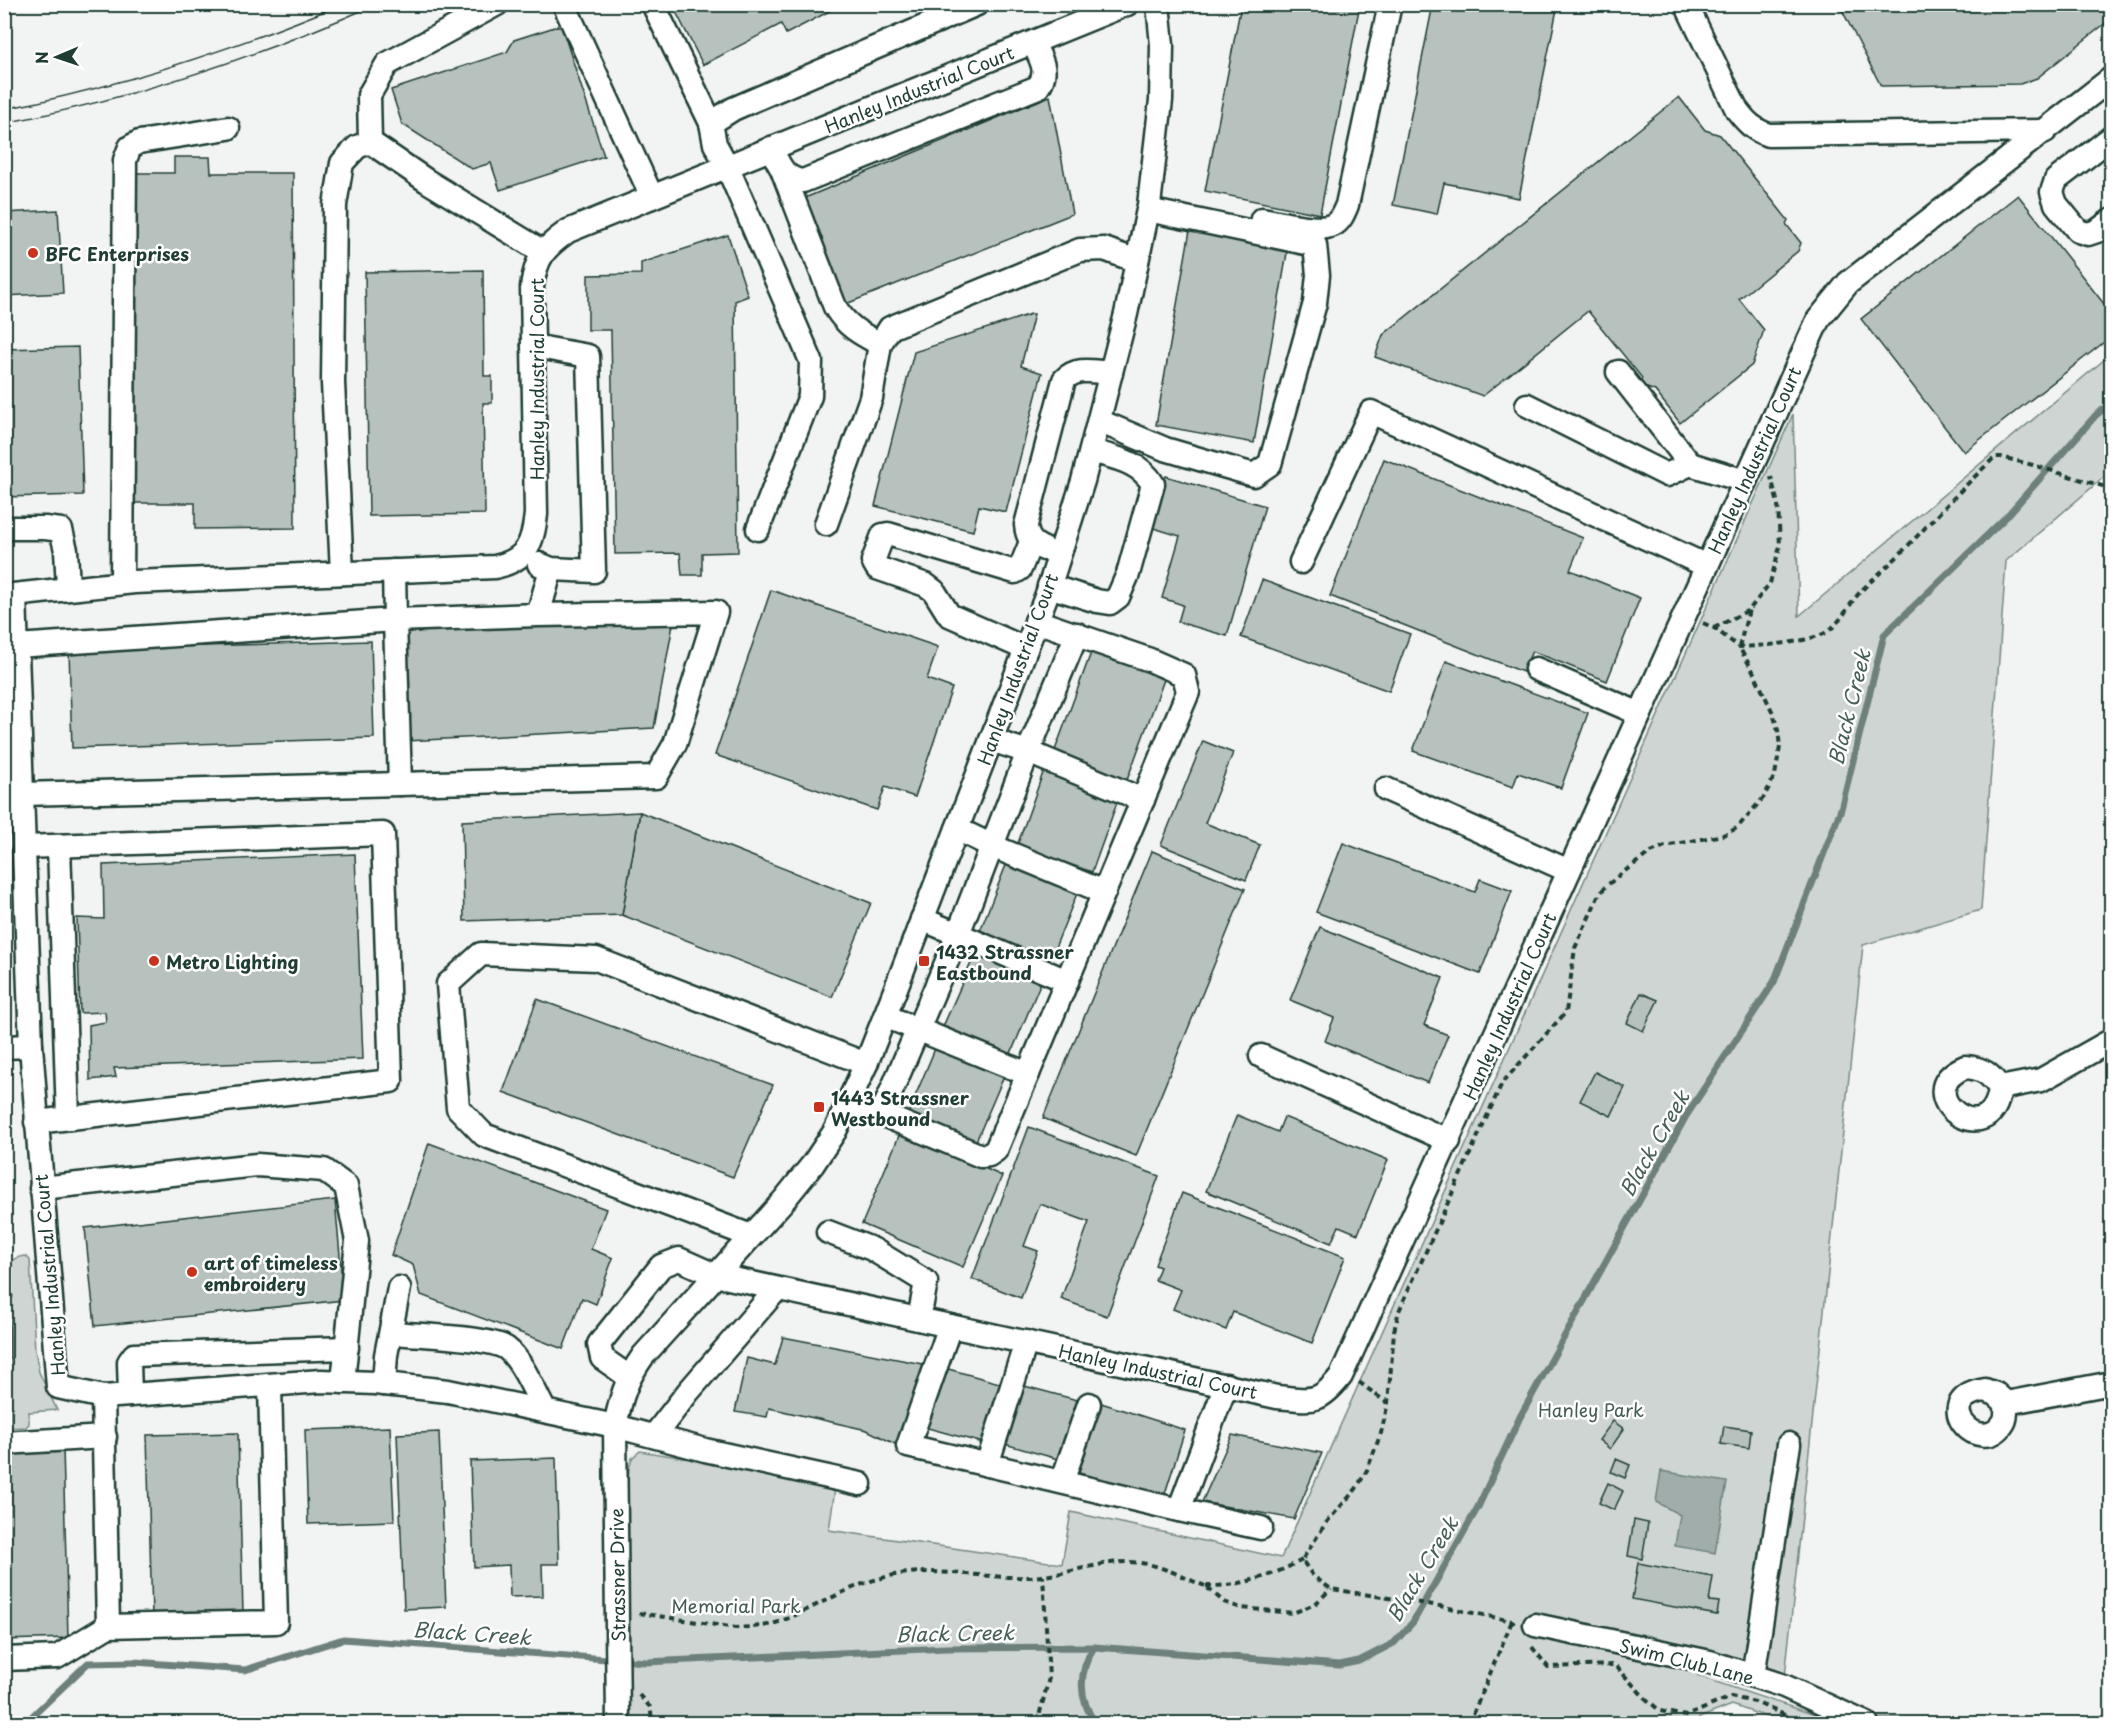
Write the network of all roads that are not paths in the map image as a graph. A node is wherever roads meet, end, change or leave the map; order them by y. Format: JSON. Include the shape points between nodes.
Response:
{"nodes":[{"id":1,"x":497,"y":4,"type":"edge"},
{"id":2,"x":564,"y":4,"type":"edge"},
{"id":3,"x":653,"y":4,"type":"edge"},
{"id":4,"x":976,"y":4,"type":"edge"},
{"id":5,"x":1126,"y":4,"type":"edge"},
{"id":6,"x":1158,"y":4,"type":"edge"},
{"id":7,"x":1390,"y":4,"type":"edge"},
{"id":8,"x":1686,"y":4,"type":"edge"},
{"id":9,"x":1032,"y":43,"type":"junction"},
{"id":10,"x":2112,"y":78,"type":"edge"},
{"id":11,"x":711,"y":123,"type":"junction"},
{"id":12,"x":228,"y":128,"type":"dead end"},
{"id":13,"x":2045,"y":131,"type":"junction"},
{"id":14,"x":2112,"y":137,"type":"edge"},
{"id":15,"x":370,"y":142,"type":"junction"},
{"id":16,"x":771,"y":148,"type":"junction"},
{"id":17,"x":727,"y":166,"type":"junction"},
{"id":18,"x":783,"y":172,"type":"junction"},
{"id":19,"x":652,"y":197,"type":"junction"},
{"id":20,"x":1149,"y":204,"type":"junction"},
{"id":21,"x":2112,"y":220,"type":"edge"},
{"id":22,"x":543,"y":252,"type":"junction"},
{"id":23,"x":1137,"y":261,"type":"junction"},
{"id":24,"x":880,"y":344,"type":"junction"},
{"id":25,"x":533,"y":346,"type":"junction"},
{"id":26,"x":1618,"y":372,"type":"dead end"},
{"id":27,"x":1111,"y":373,"type":"junction"},
{"id":28,"x":1527,"y":405,"type":"dead end"},
{"id":29,"x":1099,"y":421,"type":"junction"},
{"id":30,"x":1091,"y":451,"type":"junction"},
{"id":31,"x":1690,"y":464,"type":"junction"},
{"id":32,"x":1745,"y":481,"type":"junction"},
{"id":33,"x":826,"y":524,"type":"dead end"},
{"id":34,"x":4,"y":528,"type":"edge"},
{"id":35,"x":758,"y":529,"type":"dead end"},
{"id":36,"x":1029,"y":534,"type":"junction"},
{"id":37,"x":1059,"y":555,"type":"junction"},
{"id":38,"x":521,"y":556,"type":"junction"},
{"id":39,"x":1301,"y":562,"type":"dead end"},
{"id":40,"x":1707,"y":566,"type":"junction"},
{"id":41,"x":551,"y":569,"type":"junction"},
{"id":42,"x":394,"y":571,"type":"junction"},
{"id":43,"x":342,"y":573,"type":"junction"},
{"id":44,"x":122,"y":583,"type":"junction"},
{"id":45,"x":1049,"y":586,"type":"junction"},
{"id":46,"x":68,"y":588,"type":"junction"},
{"id":47,"x":8,"y":600,"type":"edge"},
{"id":48,"x":538,"y":615,"type":"junction"},
{"id":49,"x":395,"y":620,"type":"junction"},
{"id":50,"x":1036,"y":621,"type":"junction"},
{"id":51,"x":1077,"y":634,"type":"junction"},
{"id":52,"x":16,"y":646,"type":"junction"},
{"id":53,"x":1026,"y":649,"type":"junction"},
{"id":54,"x":1536,"y":669,"type":"dead end"},
{"id":55,"x":1640,"y":714,"type":"junction"},
{"id":56,"x":991,"y":740,"type":"junction"},
{"id":57,"x":1028,"y":752,"type":"junction"},
{"id":58,"x":400,"y":784,"type":"junction"},
{"id":59,"x":1386,"y":789,"type":"dead end"},
{"id":60,"x":22,"y":794,"type":"junction"},
{"id":61,"x":1143,"y":800,"type":"junction"},
{"id":62,"x":957,"y":829,"type":"junction"},
{"id":63,"x":59,"y":846,"type":"junction"},
{"id":64,"x":992,"y":846,"type":"junction"},
{"id":65,"x":24,"y":847,"type":"junction"},
{"id":66,"x":1569,"y":871,"type":"junction"},
{"id":67,"x":1104,"y":892,"type":"junction"},
{"id":68,"x":922,"y":919,"type":"junction"},
{"id":69,"x":958,"y":935,"type":"junction"},
{"id":70,"x":1067,"y":981,"type":"junction"},
{"id":71,"x":885,"y":1016,"type":"junction"},
{"id":72,"x":918,"y":1028,"type":"junction"},
{"id":73,"x":2112,"y":1040,"type":"edge"},
{"id":74,"x":31,"y":1046,"type":"junction"},
{"id":75,"x":4,"y":1047,"type":"edge"},
{"id":76,"x":1261,"y":1056,"type":"dead end"},
{"id":77,"x":866,"y":1064,"type":"junction"},
{"id":78,"x":1028,"y":1074,"type":"junction"},
{"id":79,"x":2000,"y":1088,"type":"dead end"},
{"id":80,"x":850,"y":1101,"type":"junction"},
{"id":81,"x":882,"y":1113,"type":"junction"},
{"id":82,"x":68,"y":1118,"type":"junction"},
{"id":83,"x":36,"y":1122,"type":"junction"},
{"id":84,"x":1449,"y":1141,"type":"junction"},
{"id":85,"x":41,"y":1188,"type":"junction"},
{"id":86,"x":828,"y":1232,"type":"dead end"},
{"id":87,"x":751,"y":1236,"type":"junction"},
{"id":88,"x":715,"y":1275,"type":"junction"},
{"id":89,"x":399,"y":1288,"type":"dead end"},
{"id":90,"x":777,"y":1289,"type":"junction"},
{"id":91,"x":919,"y":1319,"type":"junction"},
{"id":92,"x":950,"y":1326,"type":"junction"},
{"id":93,"x":391,"y":1333,"type":"junction"},
{"id":94,"x":1026,"y":1342,"type":"junction"},
{"id":95,"x":346,"y":1348,"type":"junction"},
{"id":96,"x":629,"y":1377,"type":"junction"},
{"id":97,"x":343,"y":1382,"type":"junction"},
{"id":98,"x":2112,"y":1383,"type":"edge"},
{"id":99,"x":384,"y":1384,"type":"junction"},
{"id":100,"x":1226,"y":1385,"type":"junction"},
{"id":101,"x":270,"y":1386,"type":"junction"},
{"id":102,"x":130,"y":1395,"type":"junction"},
{"id":103,"x":103,"y":1396,"type":"junction"},
{"id":104,"x":2006,"y":1403,"type":"dead end"},
{"id":105,"x":1089,"y":1404,"type":"dead end"},
{"id":106,"x":545,"y":1411,"type":"junction"},
{"id":107,"x":615,"y":1426,"type":"junction"},
{"id":108,"x":654,"y":1436,"type":"junction"},
{"id":109,"x":105,"y":1437,"type":"junction"},
{"id":110,"x":4,"y":1443,"type":"edge"},
{"id":111,"x":1789,"y":1444,"type":"dead end"},
{"id":112,"x":987,"y":1465,"type":"junction"},
{"id":113,"x":1062,"y":1482,"type":"junction"},
{"id":114,"x":860,"y":1484,"type":"dead end"},
{"id":115,"x":1179,"y":1510,"type":"junction"},
{"id":116,"x":1262,"y":1528,"type":"dead end"},
{"id":117,"x":108,"y":1626,"type":"junction"},
{"id":118,"x":1527,"y":1632,"type":"road end"},
{"id":119,"x":4,"y":1659,"type":"edge"},
{"id":120,"x":1753,"y":1676,"type":"junction"},
{"id":121,"x":618,"y":1724,"type":"edge"},
{"id":122,"x":1867,"y":1724,"type":"edge"}],
"edges":[{"from":1,"to":15,"type":"street","via":[[387,64],[369,95]]},
{"from":2,"to":19,"type":"street"},
{"from":3,"to":11,"type":"street"},
{"from":4,"to":11,"type":"street","via":[[733,108]]},
{"from":5,"to":9,"type":"street","name":"Hanley Industrial Court"},
{"from":6,"to":20,"type":"street","name":"Hanley Industrial Court","via":[[1161,100]]},
{"from":7,"to":20,"type":"street","via":[[1347,205],[1333,225],[1317,228]]},
{"from":8,"to":13,"type":"street","via":[[1737,110],[1747,123],[1768,135]]},
{"from":9,"to":16,"type":"street","name":"Hanley Industrial Court"},
{"from":9,"to":18,"type":"street","via":[[1044,71],[1038,87],[802,181]]},
{"from":10,"to":13,"type":"street","name":"Hanley Industrial Court"},
{"from":11,"to":17,"type":"street","via":[[715,144]]},
{"from":12,"to":44,"type":"street","via":[[139,142],[130,147],[125,160]]},
{"from":13,"to":32,"type":"street","name":"Hanley Industrial Court","via":[[1848,283],[1833,299],[1818,320]]},
{"from":14,"to":21,"type":"street","via":[[2056,180],[2052,192],[2056,204],[2078,231],[2088,234]]},
{"from":15,"to":22,"type":"street"},
{"from":15,"to":43,"type":"street","via":[[357,147],[342,163],[335,205],[333,383]]},
{"from":16,"to":17,"type":"street","name":"Hanley Industrial Court"},
{"from":16,"to":18,"type":"street"},
{"from":17,"to":19,"type":"street","name":"Hanley Industrial Court"},
{"from":17,"to":35,"type":"street","via":[[811,361],[810,396]]},
{"from":18,"to":24,"type":"street","via":[[842,320]]},
{"from":19,"to":22,"type":"street","name":"Hanley Industrial Court","via":[[568,231]]},
{"from":20,"to":23,"type":"street","name":"Hanley Industrial Court"},
{"from":20,"to":29,"type":"street","via":[[1315,245],[1315,303],[1270,464],[1254,475],[1165,449]]},
{"from":22,"to":25,"type":"street","name":"Hanley Industrial Court","via":[[532,287]]},
{"from":23,"to":24,"type":"street","via":[[1104,249],[1080,250],[890,328]]},
{"from":23,"to":27,"type":"street","name":"Hanley Industrial Court"},
{"from":24,"to":33,"type":"street","via":[[872,398]]},
{"from":25,"to":38,"type":"street","name":"Hanley Industrial Court","via":[[536,514],[535,530]]},
{"from":25,"to":41,"type":"street","via":[[588,356],[594,571]]},
{"from":26,"to":31,"type":"street"},
{"from":27,"to":29,"type":"street","name":"Hanley Industrial Court"},
{"from":27,"to":36,"type":"street","via":[[1078,370],[1065,380]]},
{"from":28,"to":31,"type":"street","via":[[1667,475]]},
{"from":29,"to":30,"type":"street","name":"Hanley Industrial Court"},
{"from":30,"to":37,"type":"street","name":"Hanley Industrial Court"},
{"from":30,"to":45,"type":"street","via":[[1126,461],[1139,468],[1153,484],[1128,574],[1118,597],[1110,603]]},
{"from":31,"to":32,"type":"street"},
{"from":32,"to":40,"type":"street","name":"Hanley Industrial Court"},
{"from":34,"to":46,"type":"street","via":[[61,530]]},
{"from":36,"to":37,"type":"street"},
{"from":36,"to":53,"type":"street","via":[[1020,569],[1015,572],[888,534],[883,534],[873,561],[877,568],[926,585],[949,615]]},
{"from":37,"to":45,"type":"street","name":"Hanley Industrial Court"},
{"from":38,"to":41,"type":"street"},
{"from":38,"to":42,"type":"street","name":"Hanley Industrial Court","via":[[511,564],[495,567]]},
{"from":39,"to":40,"type":"street","via":[[1371,412]]},
{"from":40,"to":55,"type":"street","name":"Hanley Industrial Court"},
{"from":41,"to":48,"type":"street"},
{"from":42,"to":43,"type":"street","name":"Hanley Industrial Court"},
{"from":42,"to":49,"type":"street"},
{"from":43,"to":44,"type":"street","name":"Hanley Industrial Court"},
{"from":44,"to":46,"type":"street","name":"Hanley Industrial Court"},
{"from":45,"to":50,"type":"street","name":"Hanley Industrial Court"},
{"from":46,"to":47,"type":"street","name":"Hanley Industrial Court"},
{"from":47,"to":52,"type":"street","name":"Hanley Industrial Court"},
{"from":48,"to":49,"type":"street"},
{"from":48,"to":58,"type":"street","via":[[716,612],[675,744],[656,777]]},
{"from":49,"to":52,"type":"street"},
{"from":49,"to":58,"type":"street"},
{"from":50,"to":51,"type":"street"},
{"from":50,"to":53,"type":"street","name":"Hanley Industrial Court"},
{"from":51,"to":57,"type":"street"},
{"from":51,"to":61,"type":"street","via":[[1184,675],[1188,692]]},
{"from":52,"to":60,"type":"street","name":"Hanley Industrial Court"},
{"from":53,"to":56,"type":"street","name":"Hanley Industrial Court"},
{"from":54,"to":55,"type":"street"},
{"from":55,"to":66,"type":"street","name":"Hanley Industrial Court"},
{"from":56,"to":57,"type":"street"},
{"from":56,"to":62,"type":"street","name":"Hanley Industrial Court"},
{"from":57,"to":61,"type":"street"},
{"from":57,"to":64,"type":"street"},
{"from":58,"to":60,"type":"street"},
{"from":59,"to":66,"type":"street"},
{"from":60,"to":65,"type":"street","name":"Hanley Industrial Court"},
{"from":61,"to":67,"type":"street"},
{"from":62,"to":64,"type":"street"},
{"from":62,"to":68,"type":"street","name":"Hanley Industrial Court"},
{"from":63,"to":65,"type":"street"},
{"from":63,"to":82,"type":"street"},
{"from":63,"to":82,"type":"street","via":[[383,834],[391,1081]]},
{"from":64,"to":67,"type":"street"},
{"from":64,"to":69,"type":"street"},
{"from":65,"to":74,"type":"street","name":"Hanley Industrial Court"},
{"from":66,"to":84,"type":"street","name":"Hanley Industrial Court"},
{"from":67,"to":70,"type":"street"},
{"from":68,"to":69,"type":"street"},
{"from":68,"to":71,"type":"street","name":"Hanley Industrial Court"},
{"from":69,"to":70,"type":"street"},
{"from":69,"to":72,"type":"street"},
{"from":70,"to":78,"type":"street"},
{"from":71,"to":72,"type":"street"},
{"from":71,"to":77,"type":"street","name":"Hanley Industrial Court"},
{"from":72,"to":78,"type":"street"},
{"from":72,"to":81,"type":"street"},
{"from":73,"to":79,"type":"street","via":[[2040,1080]]},
{"from":74,"to":75,"type":"street"},
{"from":74,"to":83,"type":"street","name":"Hanley Industrial Court"},
{"from":76,"to":84,"type":"street"},
{"from":77,"to":80,"type":"street","name":"Hanley Industrial Court"},
{"from":77,"to":87,"type":"street","via":[[596,959],[481,954],[448,984],[458,1108],[484,1134]]},
{"from":78,"to":81,"type":"street","via":[[996,1150],[989,1155],[981,1156]]},
{"from":80,"to":81,"type":"street"},
{"from":80,"to":87,"type":"street","name":"Hanley Industrial Court","via":[[813,1164]]},
{"from":82,"to":83,"type":"street"},
{"from":83,"to":85,"type":"street","name":"Hanley Industrial Court"},
{"from":84,"to":100,"type":"street","name":"Hanley Industrial Court","via":[[1341,1376],[1328,1393],[1313,1400]]},
{"from":85,"to":95,"type":"street","via":[[257,1165],[324,1170],[346,1186],[357,1241]]},
{"from":85,"to":103,"type":"street","name":"Hanley Industrial Court","via":[[58,1387]]},
{"from":86,"to":91,"type":"street","via":[[872,1250],[926,1282]]},
{"from":87,"to":88,"type":"street","name":"Hanley Industrial Court"},
{"from":88,"to":90,"type":"street","name":"Hanley Industrial Court"},
{"from":88,"to":96,"type":"street","name":"Hanley Industrial Court"},
{"from":88,"to":96,"type":"street","via":[[679,1259],[661,1266],[599,1344],[602,1358]]},
{"from":89,"to":93,"type":"street"},
{"from":90,"to":91,"type":"street","name":"Hanley Industrial Court"},
{"from":90,"to":108,"type":"street"},
{"from":91,"to":92,"type":"street","name":"Hanley Industrial Court"},
{"from":92,"to":94,"type":"street","name":"Hanley Industrial Court"},
{"from":92,"to":112,"type":"street","via":[[908,1446]]},
{"from":93,"to":99,"type":"street"},
{"from":93,"to":106,"type":"street","via":[[485,1341],[505,1348],[518,1361]]},
{"from":94,"to":100,"type":"street","name":"Hanley Industrial Court"},
{"from":94,"to":112,"type":"street"},
{"from":95,"to":97,"type":"street"},
{"from":95,"to":102,"type":"street","via":[[134,1355],[129,1362]]},
{"from":96,"to":107,"type":"street","name":"Hanley Industrial Court"},
{"from":97,"to":99,"type":"street","name":"Hanley Industrial Court"},
{"from":97,"to":101,"type":"street","name":"Hanley Industrial Court"},
{"from":98,"to":104,"type":"street"},
{"from":99,"to":106,"type":"street","name":"Hanley Industrial Court","via":[[448,1391]]},
{"from":100,"to":115,"type":"street"},
{"from":101,"to":102,"type":"street","name":"Hanley Industrial Court"},
{"from":101,"to":117,"type":"street","via":[[276,1622]]},
{"from":102,"to":103,"type":"street","name":"Hanley Industrial Court"},
{"from":103,"to":109,"type":"street"},
{"from":105,"to":113,"type":"street"},
{"from":106,"to":107,"type":"street","name":"Hanley Industrial Court"},
{"from":107,"to":108,"type":"street"},
{"from":107,"to":121,"type":"street","name":"Strassner Drive","via":[[627,1688]]},
{"from":108,"to":114,"type":"street"},
{"from":109,"to":110,"type":"street"},
{"from":109,"to":117,"type":"street"},
{"from":111,"to":120,"type":"street"},
{"from":112,"to":113,"type":"street"},
{"from":113,"to":115,"type":"street"},
{"from":115,"to":116,"type":"street"},
{"from":117,"to":119,"type":"street","via":[[57,1657]]},
{"from":118,"to":120,"type":"street","name":"Swim Club Lane","via":[[1710,1662]]},
{"from":120,"to":122,"type":"street","name":"Swim Club Lane"}]}
